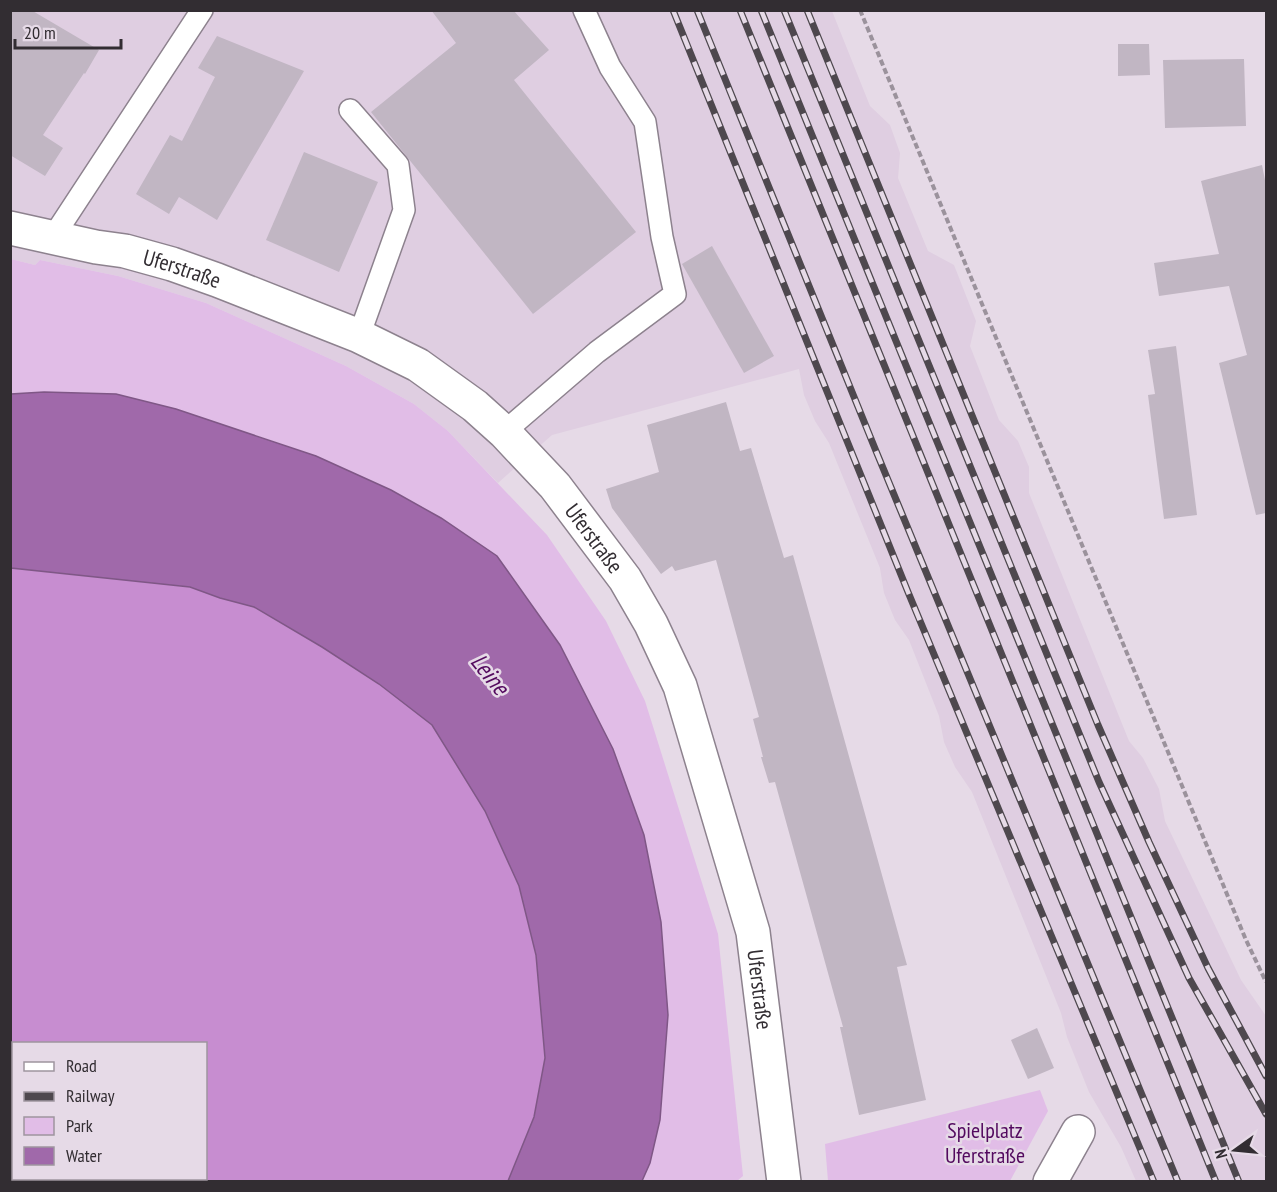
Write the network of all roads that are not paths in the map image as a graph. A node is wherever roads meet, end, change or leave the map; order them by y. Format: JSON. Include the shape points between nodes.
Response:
{"nodes":[{"id":1,"x":202,"y":10,"type":"edge"},
{"id":2,"x":584,"y":10,"type":"edge"},
{"id":3,"x":350,"y":110,"type":"dead end"},
{"id":4,"x":10,"y":228,"type":"edge"},
{"id":5,"x":52,"y":237,"type":"junction"},
{"id":6,"x":359,"y":336,"type":"junction"},
{"id":7,"x":504,"y":432,"type":"junction"},
{"id":8,"x":1078,"y":1132,"type":"dead end"},
{"id":9,"x":784,"y":1182,"type":"edge"},
{"id":10,"x":1050,"y":1182,"type":"edge"}],
"edges":[{"from":1,"to":5,"type":"lane"},
{"from":2,"to":7,"type":"lane","via":[[610,67],[645,122],[662,237],[675,294],[597,352]]},
{"from":3,"to":6,"type":"lane","via":[[398,165],[404,210]]},
{"from":4,"to":5,"type":"street","name":"Uferstraße"},
{"from":5,"to":6,"type":"street","name":"Uferstraße","via":[[124,250],[172,264]]},
{"from":6,"to":7,"type":"street","name":"Uferstraße","via":[[418,365],[476,406]]},
{"from":7,"to":9,"type":"street","name":"Uferstraße","via":[[555,486],[625,579],[680,686],[753,932]]},
{"from":8,"to":10,"type":"street"}]}
